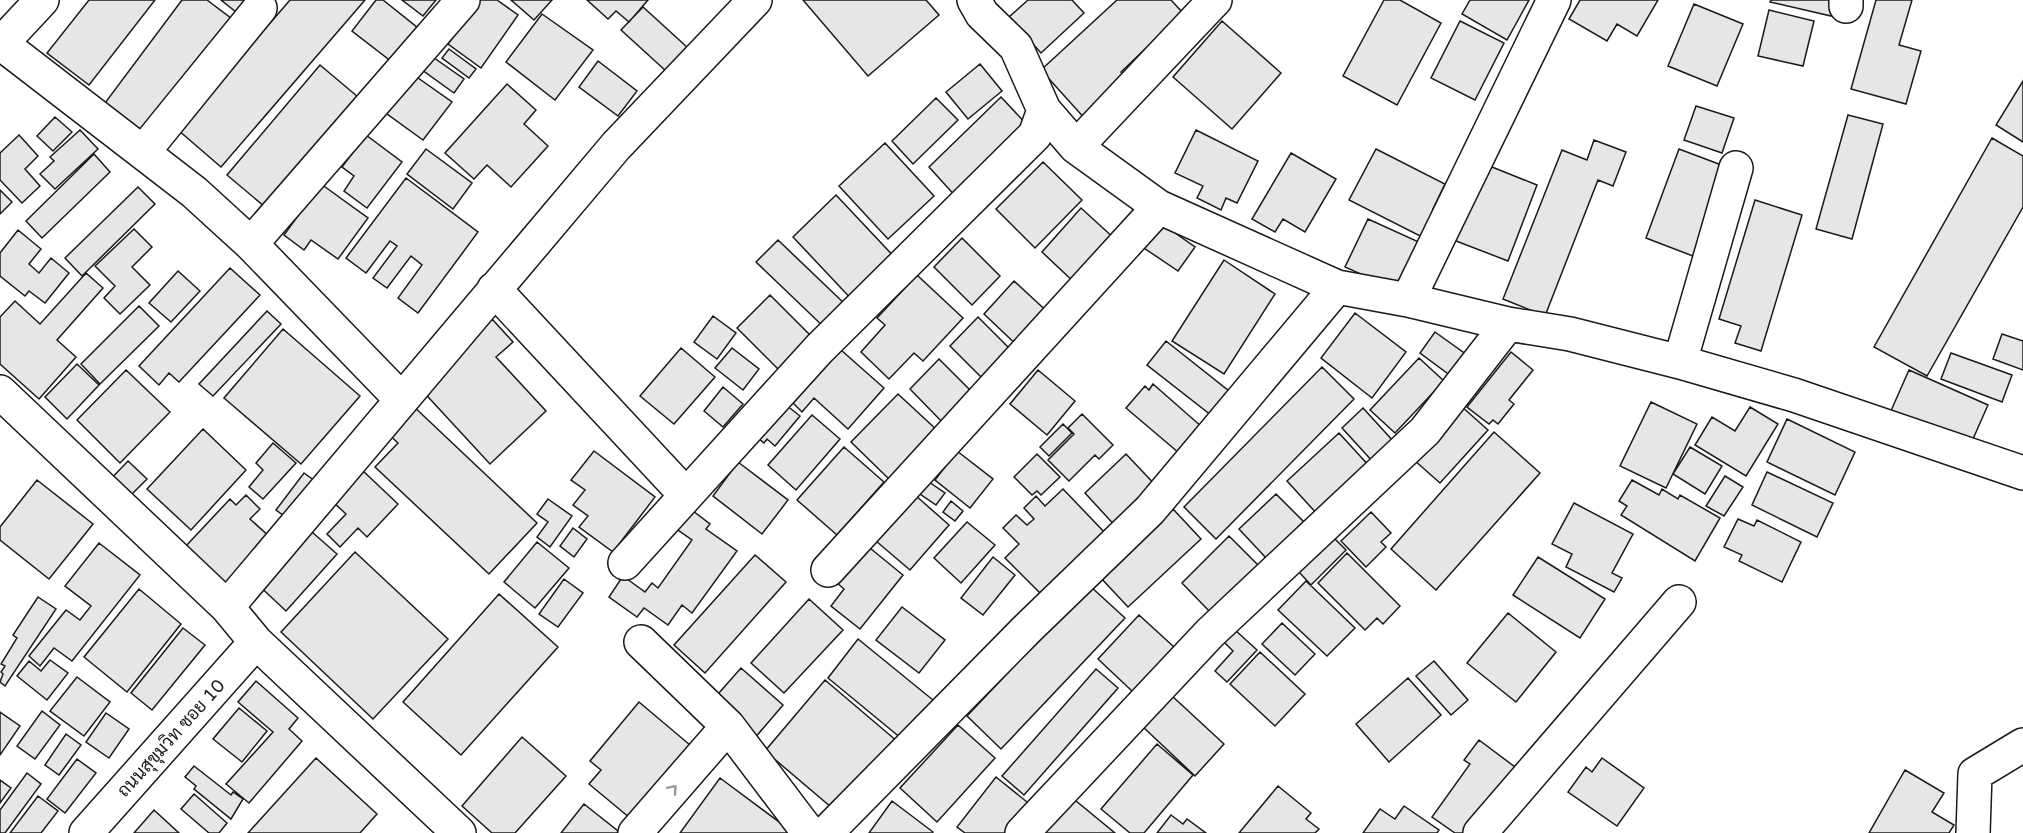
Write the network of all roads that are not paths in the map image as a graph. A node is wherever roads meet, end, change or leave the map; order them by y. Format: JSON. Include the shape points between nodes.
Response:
{"nodes":[{"id":1,"x":42,"y":0,"type":"edge"},
{"id":2,"x":463,"y":0,"type":"edge"},
{"id":3,"x":754,"y":0,"type":"edge"},
{"id":4,"x":1215,"y":0,"type":"edge"},
{"id":5,"x":1554,"y":0,"type":"edge"},
{"id":6,"x":983,"y":4,"type":"edge"},
{"id":7,"x":260,"y":8,"type":"dead end"},
{"id":8,"x":1,"y":45,"type":"edge"},
{"id":9,"x":1044,"y":110,"type":"junction"},
{"id":10,"x":1076,"y":147,"type":"junction"},
{"id":11,"x":144,"y":151,"type":"junction"},
{"id":12,"x":1736,"y":168,"type":"dead end"},
{"id":13,"x":1159,"y":207,"type":"junction"},
{"id":14,"x":251,"y":244,"type":"junction"},
{"id":15,"x":1337,"y":287,"type":"junction"},
{"id":16,"x":494,"y":289,"type":"junction"},
{"id":17,"x":1408,"y":300,"type":"junction"},
{"id":18,"x":1508,"y":324,"type":"junction"},
{"id":19,"x":1680,"y":362,"type":"junction"},
{"id":20,"x":0,"y":392,"type":"edge"},
{"id":21,"x":401,"y":399,"type":"junction"},
{"id":22,"x":2023,"y":474,"type":"edge"},
{"id":23,"x":685,"y":494,"type":"junction"},
{"id":24,"x":625,"y":562,"type":"dead end"},
{"id":25,"x":828,"y":570,"type":"dead end"},
{"id":26,"x":1679,"y":602,"type":"dead end"},
{"id":27,"x":226,"y":607,"type":"junction"},
{"id":28,"x":256,"y":642,"type":"junction"},
{"id":29,"x":641,"y":642,"type":"dead end"},
{"id":30,"x":728,"y":726,"type":"junction"},
{"id":31,"x":2023,"y":745,"type":"edge"},
{"id":32,"x":86,"y":833,"type":"edge"},
{"id":33,"x":459,"y":833,"type":"edge"},
{"id":34,"x":635,"y":833,"type":"edge"},
{"id":35,"x":809,"y":833,"type":"edge"},
{"id":36,"x":826,"y":833,"type":"edge"},
{"id":37,"x":1022,"y":833,"type":"edge"},
{"id":38,"x":1480,"y":833,"type":"edge"},
{"id":39,"x":1973,"y":833,"type":"edge"}],
"edges":[{"from":1,"to":8,"type":"street"},
{"from":2,"to":14,"type":"street"},
{"from":3,"to":16,"type":"street","via":[[615,146]]},
{"from":4,"to":10,"type":"street"},
{"from":5,"to":17,"type":"street"},
{"from":6,"to":9,"type":"street","via":[[1016,47]]},
{"from":7,"to":11,"type":"street"},
{"from":8,"to":11,"type":"street"},
{"from":9,"to":10,"type":"street"},
{"from":9,"to":23,"type":"street","via":[[1035,135],[819,350]]},
{"from":10,"to":13,"type":"street"},
{"from":11,"to":14,"type":"street"},
{"from":12,"to":19,"type":"street"},
{"from":13,"to":15,"type":"street"},
{"from":13,"to":25,"type":"street"},
{"from":14,"to":21,"type":"street"},
{"from":15,"to":17,"type":"street"},
{"from":15,"to":36,"type":"street","via":[[1150,510]]},
{"from":16,"to":21,"type":"street"},
{"from":16,"to":23,"type":"street"},
{"from":17,"to":18,"type":"street"},
{"from":18,"to":19,"type":"street","via":[[1570,334]]},
{"from":18,"to":37,"type":"street","via":[[1425,431],[1210,633]]},
{"from":19,"to":22,"type":"street","via":[[1794,395]]},
{"from":20,"to":27,"type":"street"},
{"from":21,"to":27,"type":"street"},
{"from":23,"to":24,"type":"street"},
{"from":26,"to":38,"type":"street"},
{"from":27,"to":28,"type":"street"},
{"from":28,"to":32,"type":"street","name":"ถนนสุขุมวิท ซอย 10"},
{"from":28,"to":33,"type":"street"},
{"from":29,"to":30,"type":"street"},
{"from":34,"to":30,"type":"street","one_way":true},
{"from":30,"to":35,"type":"street"},
{"from":31,"to":39,"type":"street","via":[[1975,774]]}]}
